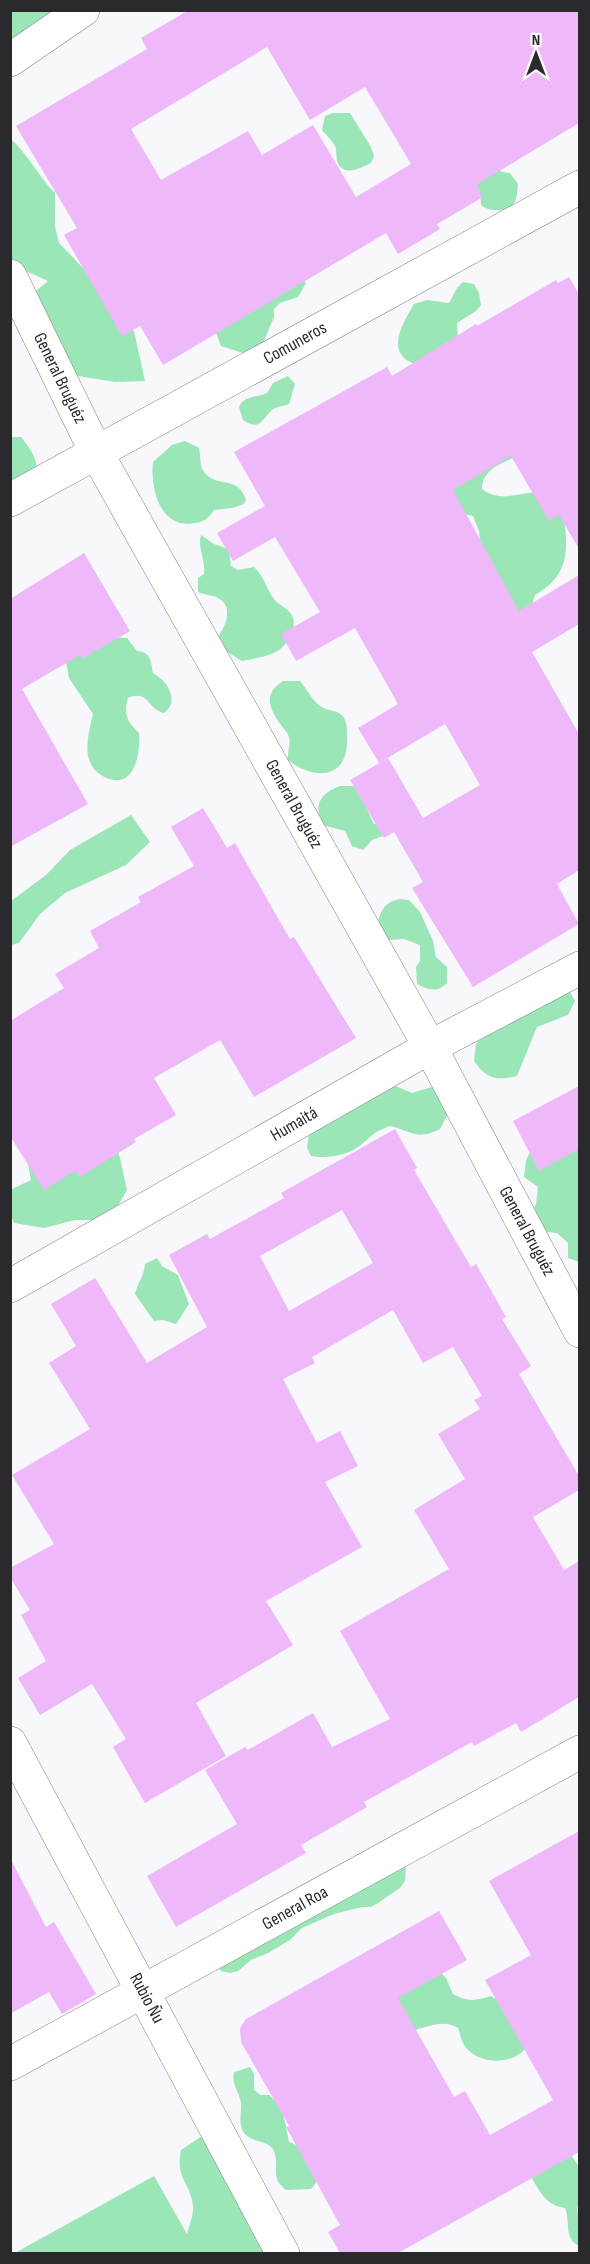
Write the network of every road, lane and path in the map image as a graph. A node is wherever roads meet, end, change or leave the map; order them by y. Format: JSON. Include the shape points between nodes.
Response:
{"nodes":[{"id":1,"x":83,"y":10,"type":"edge"},
{"id":2,"x":10,"y":60,"type":"edge"},
{"id":3,"x":579,"y":187,"type":"edge"},
{"id":4,"x":10,"y":276,"type":"edge"},
{"id":5,"x":96,"y":452,"type":"junction"},
{"id":6,"x":10,"y":500,"type":"edge"},
{"id":7,"x":579,"y":968,"type":"edge"},
{"id":8,"x":430,"y":1047,"type":"junction"},
{"id":9,"x":10,"y":1286,"type":"edge"},
{"id":10,"x":579,"y":1331,"type":"edge"},
{"id":11,"x":10,"y":1743,"type":"edge"},
{"id":12,"x":579,"y":1752,"type":"edge"},
{"id":13,"x":143,"y":1991,"type":"junction"},
{"id":14,"x":10,"y":2064,"type":"edge"},
{"id":15,"x":283,"y":2253,"type":"edge"}],
"edges":[{"from":1,"to":2,"type":"street"},
{"from":3,"to":5,"type":"street","name":"Comuneros"},
{"from":4,"to":5,"type":"street","name":"General Bruguéz"},
{"from":5,"to":6,"type":"street","name":"Comuneros"},
{"from":5,"to":8,"type":"street","name":"General Bruguéz"},
{"from":7,"to":8,"type":"street","name":"Humaitá"},
{"from":8,"to":9,"type":"street","name":"Humaitá"},
{"from":8,"to":10,"type":"street","name":"General Bruguéz"},
{"from":11,"to":13,"type":"street","name":"Rubio Ñu"},
{"from":12,"to":13,"type":"street","name":"General Roa"},
{"from":13,"to":14,"type":"street","name":"General Roa"},
{"from":13,"to":15,"type":"street","name":"Rubio Ñu"}]}
